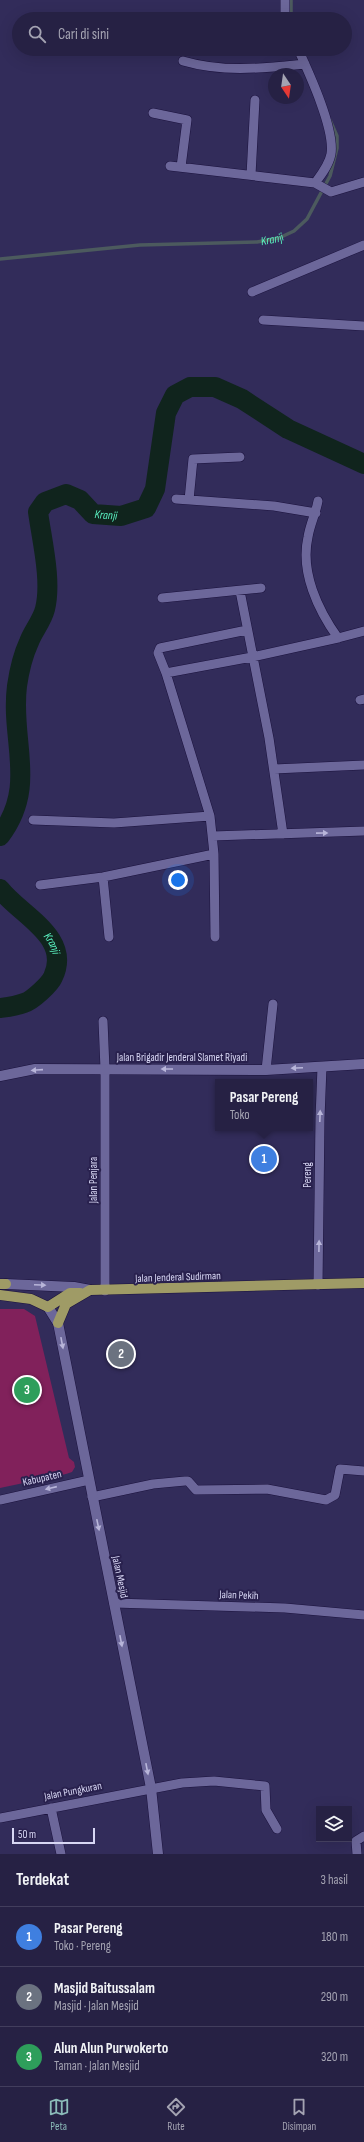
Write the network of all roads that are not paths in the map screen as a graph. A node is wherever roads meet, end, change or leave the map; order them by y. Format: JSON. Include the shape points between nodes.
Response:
{"nodes":[{"id":1,"x":285,"y":0,"type":"edge"},
{"id":2,"x":285,"y":12,"type":"edge"},
{"id":3,"x":301,"y":56,"type":"edge"},
{"id":4,"x":183,"y":61,"type":"dead end"},
{"id":5,"x":305,"y":64,"type":"junction"},
{"id":6,"x":255,"y":100,"type":"dead end"},
{"id":7,"x":153,"y":113,"type":"dead end"},
{"id":8,"x":170,"y":166,"type":"dead end"},
{"id":9,"x":181,"y":167,"type":"junction"},
{"id":10,"x":251,"y":175,"type":"junction"},
{"id":11,"x":364,"y":182,"type":"edge"},
{"id":12,"x":317,"y":184,"type":"junction"},
{"id":13,"x":364,"y":245,"type":"edge"},
{"id":14,"x":252,"y":292,"type":"dead end"},
{"id":15,"x":263,"y":320,"type":"dead end"},
{"id":16,"x":364,"y":326,"type":"edge"},
{"id":17,"x":240,"y":457,"type":"dead end"},
{"id":18,"x":176,"y":499,"type":"dead end"},
{"id":19,"x":189,"y":500,"type":"junction"},
{"id":20,"x":318,"y":501,"type":"dead end"},
{"id":21,"x":316,"y":513,"type":"junction"},
{"id":22,"x":261,"y":588,"type":"dead end"},
{"id":23,"x":240,"y":591,"type":"junction"},
{"id":24,"x":162,"y":598,"type":"dead end"},
{"id":25,"x":247,"y":630,"type":"junction"},
{"id":26,"x":364,"y":630,"type":"edge"},
{"id":27,"x":338,"y":638,"type":"junction"},
{"id":28,"x":252,"y":657,"type":"junction"},
{"id":29,"x":166,"y":673,"type":"junction"},
{"id":30,"x":364,"y":765,"type":"edge"},
{"id":31,"x":274,"y":769,"type":"junction"},
{"id":32,"x":210,"y":816,"type":"junction"},
{"id":33,"x":33,"y":820,"type":"dead end"},
{"id":34,"x":364,"y":831,"type":"edge"},
{"id":35,"x":283,"y":834,"type":"junction"},
{"id":36,"x":213,"y":836,"type":"junction"},
{"id":37,"x":214,"y":854,"type":"junction"},
{"id":38,"x":103,"y":877,"type":"junction"},
{"id":39,"x":40,"y":885,"type":"dead end"},
{"id":40,"x":215,"y":937,"type":"dead end"},
{"id":41,"x":109,"y":938,"type":"dead end"},
{"id":42,"x":273,"y":1004,"type":"dead end"},
{"id":43,"x":103,"y":1021,"type":"dead end"},
{"id":44,"x":364,"y":1064,"type":"edge"},
{"id":45,"x":322,"y":1067,"type":"junction"},
{"id":46,"x":106,"y":1069,"type":"junction"},
{"id":47,"x":266,"y":1070,"type":"junction"},
{"id":48,"x":0,"y":1076,"type":"edge"},
{"id":49,"x":364,"y":1283,"type":"edge"},
{"id":50,"x":3,"y":1284,"type":"edge"},
{"id":51,"x":318,"y":1284,"type":"junction"},
{"id":52,"x":88,"y":1292,"type":"junction"},
{"id":53,"x":105,"y":1292,"type":"junction"},
{"id":54,"x":0,"y":1295,"type":"edge"},
{"id":55,"x":48,"y":1307,"type":"junction"},
{"id":56,"x":58,"y":1323,"type":"junction"},
{"id":57,"x":364,"y":1471,"type":"edge"},
{"id":58,"x":89,"y":1480,"type":"junction"},
{"id":59,"x":92,"y":1497,"type":"junction"},
{"id":60,"x":0,"y":1500,"type":"edge"},
{"id":61,"x":114,"y":1603,"type":"junction"},
{"id":62,"x":364,"y":1615,"type":"edge"},
{"id":63,"x":151,"y":1788,"type":"junction"},
{"id":64,"x":51,"y":1808,"type":"junction"},
{"id":65,"x":0,"y":1818,"type":"edge"},
{"id":66,"x":277,"y":1829,"type":"dead end"},
{"id":67,"x":364,"y":1836,"type":"edge"},
{"id":68,"x":61,"y":1854,"type":"edge"},
{"id":69,"x":158,"y":1854,"type":"edge"},
{"id":70,"x":357,"y":1854,"type":"edge"}],
"edges":[{"from":1,"to":2,"type":"street"},
{"from":3,"to":5,"type":"street"},
{"from":4,"to":5,"type":"street","via":[[208,67],[241,69]]},
{"from":5,"to":12,"type":"street","via":[[332,144],[328,162]]},
{"from":6,"to":10,"type":"street"},
{"from":7,"to":9,"type":"street","via":[[187,120]]},
{"from":8,"to":9,"type":"street"},
{"from":9,"to":10,"type":"street"},
{"from":10,"to":12,"type":"street"},
{"from":11,"to":12,"type":"street","via":[[334,192]]},
{"from":13,"to":14,"type":"street"},
{"from":15,"to":16,"type":"street"},
{"from":17,"to":19,"type":"street","via":[[192,459]]},
{"from":18,"to":19,"type":"street"},
{"from":19,"to":21,"type":"street","via":[[274,506]]},
{"from":20,"to":21,"type":"street"},
{"from":21,"to":27,"type":"street","via":[[308,538],[307,564],[316,600]]},
{"from":22,"to":23,"type":"street"},
{"from":23,"to":24,"type":"street"},
{"from":23,"to":25,"type":"street"},
{"from":25,"to":28,"type":"street"},
{"from":25,"to":29,"type":"street","via":[[160,648],[158,653]]},
{"from":26,"to":27,"type":"street"},
{"from":27,"to":28,"type":"street"},
{"from":28,"to":29,"type":"street"},
{"from":28,"to":31,"type":"street"},
{"from":29,"to":32,"type":"street"},
{"from":30,"to":31,"type":"street"},
{"from":31,"to":35,"type":"street"},
{"from":32,"to":33,"type":"street","via":[[114,823]]},
{"from":32,"to":36,"type":"street"},
{"from":35,"to":34,"type":"street","one_way":true},
{"from":35,"to":36,"type":"street"},
{"from":36,"to":37,"type":"street"},
{"from":37,"to":38,"type":"street"},
{"from":37,"to":40,"type":"street"},
{"from":38,"to":39,"type":"street"},
{"from":38,"to":41,"type":"street"},
{"from":42,"to":47,"type":"street"},
{"from":43,"to":46,"type":"street","name":"Jalan Penjara"},
{"from":44,"to":45,"type":"main road","name":"Jalan Brigadir Jenderal Slamet Riyadi"},
{"from":45,"to":47,"type":"main road","name":"Jalan Brigadir Jenderal Slamet Riyadi","one_way":true},
{"from":51,"to":45,"type":"street","name":"Pereng","one_way":true},
{"from":47,"to":46,"type":"main road","name":"Jalan Brigadir Jenderal Slamet Riyadi","one_way":true},
{"from":46,"to":48,"type":"main road","name":"Jalan Brigadir Jenderal Slamet Riyadi","one_way":true,"via":[[36,1069]]},
{"from":46,"to":53,"type":"street","name":"Jalan Penjara"},
{"from":49,"to":51,"type":"main road","name":"Jalan Jenderal Sudirman"},
{"from":50,"to":52,"type":"main road","one_way":true,"via":[[74,1287]]},
{"from":51,"to":53,"type":"main road","name":"Jalan Jenderal Sudirman"},
{"from":52,"to":53,"type":"main road","name":"Jalan Jenderal Sudirman"},
{"from":52,"to":55,"type":"main road","name":"Jalan Jenderal Sudirman","via":[[70,1293]]},
{"from":52,"to":56,"type":"main road","via":[[66,1304]]},
{"from":54,"to":55,"type":"main road","via":[[30,1299]]},
{"from":55,"to":56,"type":"main road","name":"Jalan Mesjid"},
{"from":56,"to":58,"type":"main road","name":"Jalan Mesjid","one_way":true},
{"from":57,"to":59,"type":"street","via":[[340,1469],[335,1495],[326,1500],[267,1489],[196,1490],[188,1481],[146,1485]]},
{"from":58,"to":59,"type":"main road","name":"Jalan Mesjid"},
{"from":58,"to":60,"type":"street","name":"Kabupaten","one_way":true},
{"from":59,"to":61,"type":"main road","name":"Jalan Mesjid","one_way":true},
{"from":61,"to":62,"type":"street","name":"Jalan Pekih","via":[[285,1608]]},
{"from":61,"to":63,"type":"main road","name":"Jalan Mesjid","one_way":true},
{"from":63,"to":64,"type":"street","name":"Jalan Pungkuran"},
{"from":63,"to":66,"type":"street","name":"Jalan Pungkuran","via":[[214,1781],[262,1785],[266,1789],[266,1810]]},
{"from":63,"to":69,"type":"main road","name":"Jalan Mesjid"},
{"from":64,"to":65,"type":"street","name":"Jalan Pungkuran"},
{"from":64,"to":68,"type":"street"},
{"from":67,"to":70,"type":"street","via":[[356,1841]]}]}
